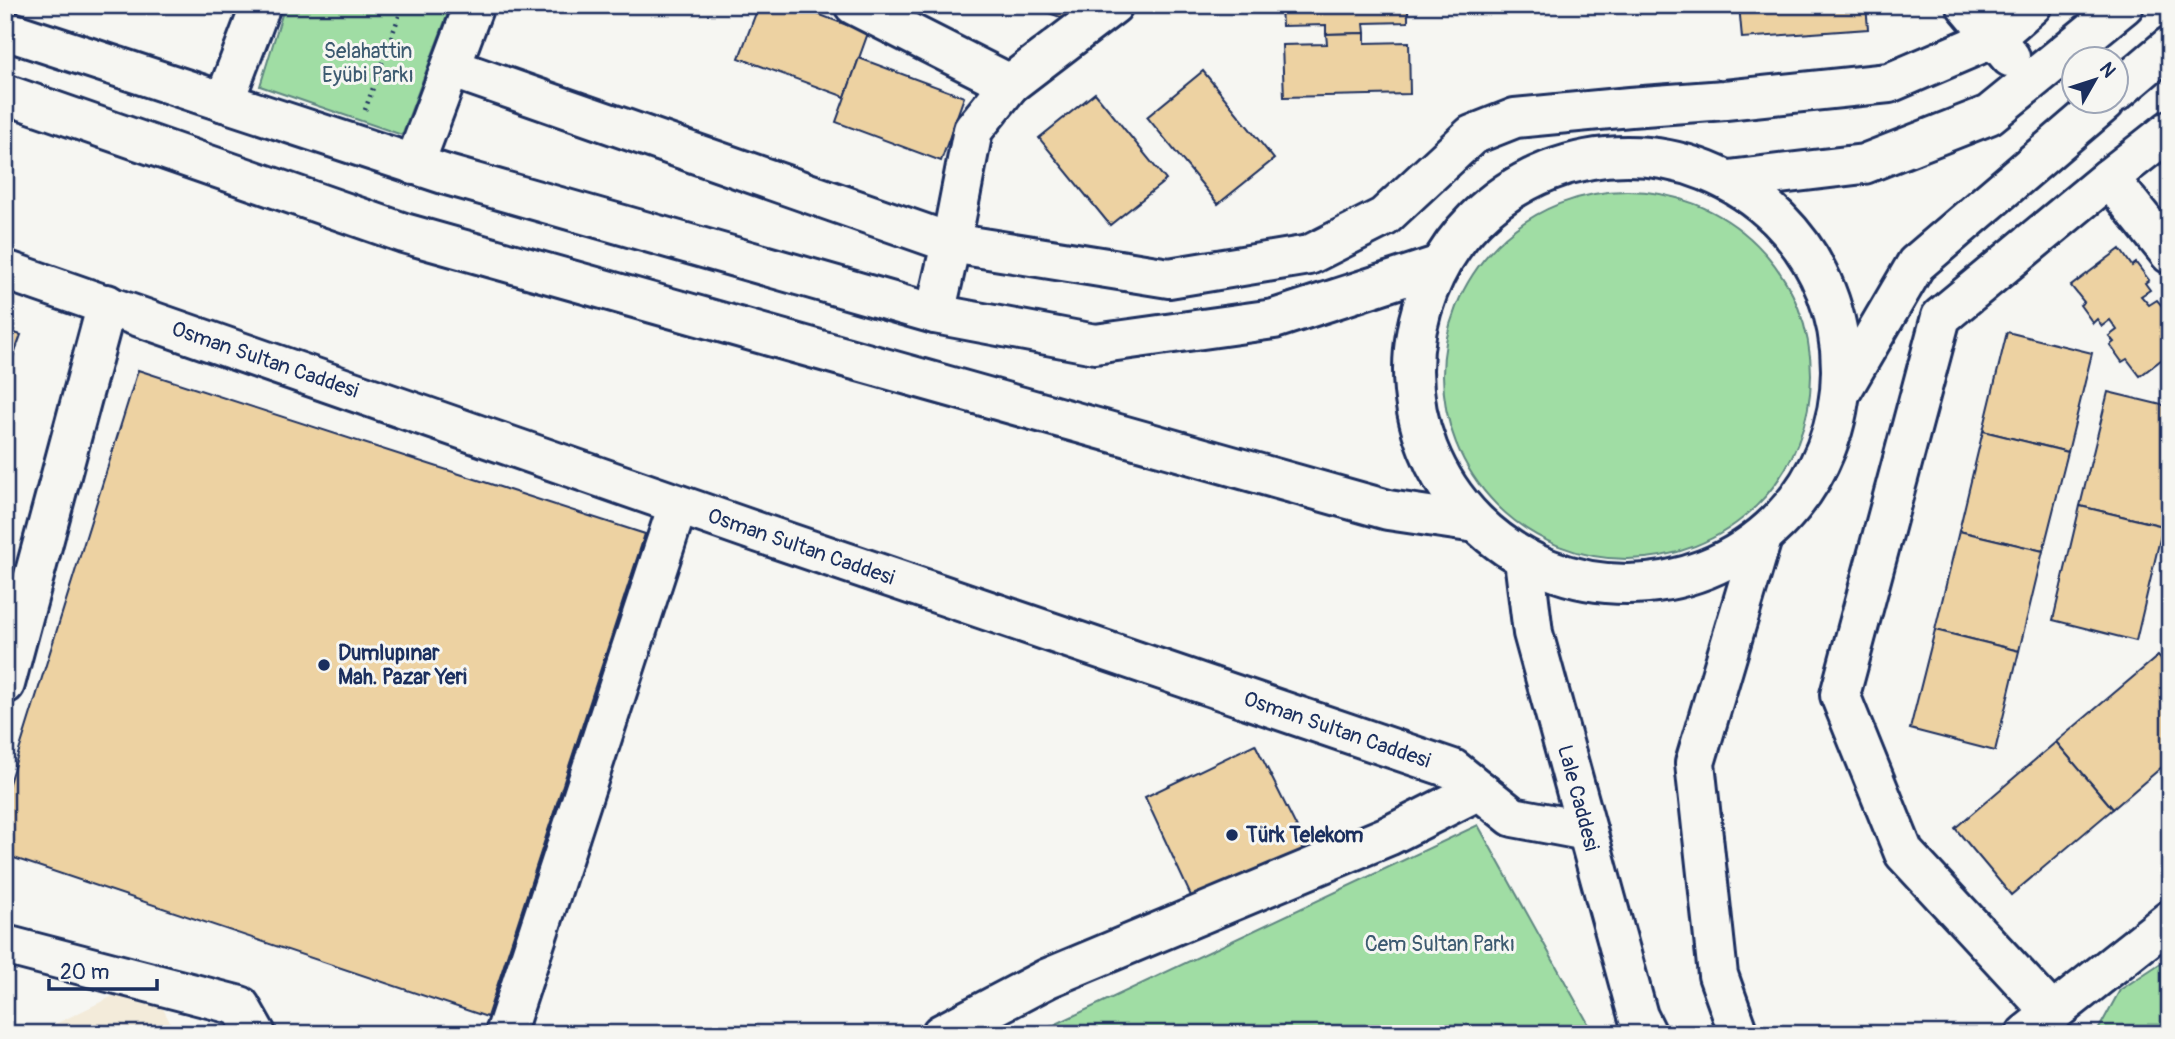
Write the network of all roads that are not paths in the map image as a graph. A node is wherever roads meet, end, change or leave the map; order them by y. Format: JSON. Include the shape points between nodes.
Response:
{"nodes":[{"id":1,"x":261,"y":5,"type":"edge"},
{"id":2,"x":474,"y":5,"type":"edge"},
{"id":3,"x":854,"y":5,"type":"edge"},
{"id":4,"x":1113,"y":5,"type":"edge"},
{"id":5,"x":1966,"y":5,"type":"edge"},
{"id":6,"x":2032,"y":5,"type":"edge"},
{"id":7,"x":2124,"y":5,"type":"edge"},
{"id":8,"x":5,"y":30,"type":"edge"},
{"id":9,"x":1994,"y":38,"type":"junction"},
{"id":10,"x":2170,"y":46,"type":"edge"},
{"id":11,"x":451,"y":68,"type":"junction"},
{"id":12,"x":2130,"y":80,"type":"edge"},
{"id":13,"x":2030,"y":82,"type":"junction"},
{"id":14,"x":1010,"y":84,"type":"junction"},
{"id":15,"x":5,"y":94,"type":"edge"},
{"id":16,"x":224,"y":102,"type":"junction"},
{"id":17,"x":2089,"y":116,"type":"edge"},
{"id":18,"x":2170,"y":130,"type":"edge"},
{"id":19,"x":414,"y":165,"type":"junction"},
{"id":20,"x":2109,"y":178,"type":"junction"},
{"id":21,"x":1729,"y":180,"type":"junction"},
{"id":22,"x":951,"y":243,"type":"junction"},
{"id":23,"x":2170,"y":254,"type":"edge"},
{"id":24,"x":1437,"y":267,"type":"junction"},
{"id":25,"x":5,"y":270,"type":"edge"},
{"id":26,"x":107,"y":304,"type":"junction"},
{"id":27,"x":935,"y":314,"type":"junction"},
{"id":28,"x":1841,"y":393,"type":"junction"},
{"id":29,"x":678,"y":505,"type":"junction"},
{"id":30,"x":1476,"y":523,"type":"junction"},
{"id":31,"x":1762,"y":538,"type":"junction"},
{"id":32,"x":1524,"y":559,"type":"junction"},
{"id":33,"x":5,"y":684,"type":"edge"},
{"id":34,"x":1479,"y":790,"type":"junction"},
{"id":35,"x":1587,"y":831,"type":"junction"},
{"id":36,"x":2170,"y":920,"type":"edge"},
{"id":37,"x":5,"y":946,"type":"edge"},
{"id":38,"x":2039,"y":1023,"type":"edge"},
{"id":39,"x":256,"y":1034,"type":"edge"},
{"id":40,"x":505,"y":1034,"type":"edge"},
{"id":41,"x":941,"y":1034,"type":"edge"},
{"id":42,"x":1647,"y":1034,"type":"edge"},
{"id":43,"x":1739,"y":1034,"type":"edge"}],
"edges":[{"from":1,"to":16,"type":"street"},
{"from":2,"to":11,"type":"street"},
{"from":3,"to":14,"type":"street"},
{"from":4,"to":14,"type":"street"},
{"from":5,"to":9,"type":"street"},
{"from":6,"to":9,"type":"street"},
{"from":7,"to":13,"type":"street"},
{"from":8,"to":16,"type":"street"},
{"from":9,"to":13,"type":"street"},
{"from":9,"to":22,"type":"street","via":[[1889,83],[1515,118],[1472,135],[1384,217],[1309,255],[1169,278]]},
{"from":10,"to":12,"type":"street"},
{"from":11,"to":19,"type":"street"},
{"from":11,"to":22,"type":"street"},
{"from":13,"to":21,"type":"street","via":[[1989,115],[1864,164]]},
{"from":14,"to":22,"type":"street","via":[[973,130]]},
{"from":15,"to":30,"type":"street","via":[[404,233],[1388,510]]},
{"from":16,"to":19,"type":"street"},
{"from":17,"to":28,"type":"street","via":[[1916,264]]},
{"from":18,"to":20,"type":"street"},
{"from":19,"to":27,"type":"street"},
{"from":20,"to":23,"type":"street"},
{"from":20,"to":38,"type":"street","via":[[1941,317],[1840,695],[1903,853]]},
{"from":21,"to":24,"type":"street","via":[[1665,158],[1598,156],[1533,175],[1478,213]]},
{"from":21,"to":28,"type":"street","via":[[1779,218],[1817,270],[1838,329]]},
{"from":22,"to":27,"type":"street"},
{"from":24,"to":27,"type":"street","via":[[1274,318],[1096,344]]},
{"from":24,"to":30,"type":"street","via":[[1417,318],[1411,373],[1419,428],[1442,479]]},
{"from":25,"to":26,"type":"street","name":"Osman Sultan Caddesi"},
{"from":26,"to":29,"type":"street","name":"Osman Sultan Caddesi"},
{"from":26,"to":33,"type":"street"},
{"from":28,"to":31,"type":"street","via":[[1828,447],[1801,497]]},
{"from":29,"to":34,"type":"street","name":"Osman Sultan Caddesi","via":[[1453,769]]},
{"from":29,"to":40,"type":"street"},
{"from":30,"to":32,"type":"street"},
{"from":31,"to":32,"type":"street","via":[[1708,570],[1647,584],[1583,581]]},
{"from":31,"to":43,"type":"street","via":[[1695,763],[1718,975]]},
{"from":32,"to":35,"type":"street","name":"Lale Caddesi","via":[[1533,633]]},
{"from":34,"to":35,"type":"street","name":"Osman Sultan Caddesi","via":[[1513,817]]},
{"from":34,"to":41,"type":"street","via":[[1388,836],[1048,978]]},
{"from":35,"to":42,"type":"street","name":"Lale Caddesi"},
{"from":36,"to":38,"type":"street"},
{"from":37,"to":39,"type":"street","via":[[240,1006]]}]}
